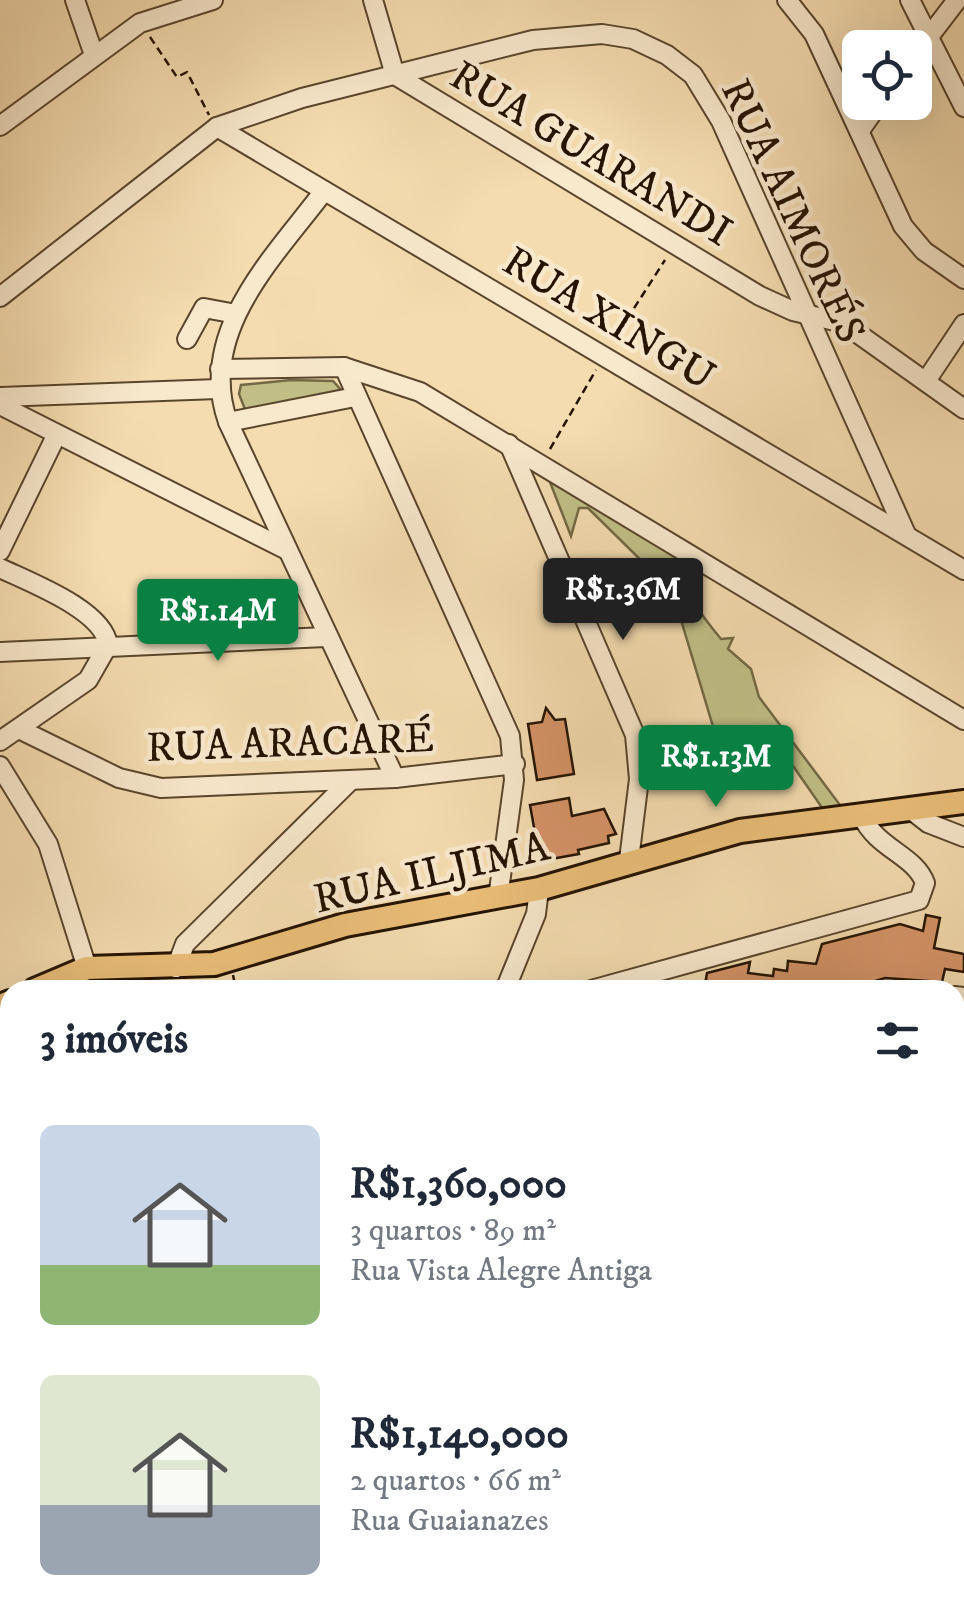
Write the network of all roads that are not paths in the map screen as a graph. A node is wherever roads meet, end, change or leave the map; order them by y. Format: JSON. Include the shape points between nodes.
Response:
{"nodes":[{"id":1,"x":75,"y":0,"type":"edge"},
{"id":2,"x":213,"y":0,"type":"edge"},
{"id":3,"x":372,"y":0,"type":"edge"},
{"id":4,"x":787,"y":0,"type":"edge"},
{"id":5,"x":910,"y":0,"type":"edge"},
{"id":6,"x":957,"y":0,"type":"edge"},
{"id":7,"x":927,"y":30,"type":"edge"},
{"id":8,"x":932,"y":33,"type":"edge"},
{"id":9,"x":932,"y":40,"type":"edge"},
{"id":10,"x":94,"y":55,"type":"junction"},
{"id":11,"x":395,"y":75,"type":"junction"},
{"id":12,"x":964,"y":107,"type":"edge"},
{"id":13,"x":867,"y":120,"type":"edge"},
{"id":14,"x":0,"y":126,"type":"edge"},
{"id":15,"x":217,"y":127,"type":"junction"},
{"id":16,"x":861,"y":129,"type":"junction"},
{"id":17,"x":324,"y":192,"type":"junction"},
{"id":18,"x":964,"y":279,"type":"edge"},
{"id":19,"x":0,"y":298,"type":"edge"},
{"id":20,"x":807,"y":313,"type":"junction"},
{"id":21,"x":236,"y":314,"type":"junction"},
{"id":22,"x":964,"y":324,"type":"edge"},
{"id":23,"x":188,"y":339,"type":"dead end"},
{"id":24,"x":344,"y":367,"type":"junction"},
{"id":25,"x":220,"y":369,"type":"junction"},
{"id":26,"x":926,"y":381,"type":"junction"},
{"id":27,"x":218,"y":390,"type":"junction"},
{"id":28,"x":0,"y":397,"type":"edge"},
{"id":29,"x":355,"y":397,"type":"junction"},
{"id":30,"x":0,"y":405,"type":"edge"},
{"id":31,"x":964,"y":409,"type":"edge"},
{"id":32,"x":228,"y":422,"type":"junction"},
{"id":33,"x":56,"y":436,"type":"junction"},
{"id":34,"x":509,"y":444,"type":"junction"},
{"id":35,"x":906,"y":534,"type":"junction"},
{"id":36,"x":287,"y":550,"type":"junction"},
{"id":37,"x":0,"y":551,"type":"edge"},
{"id":38,"x":0,"y":568,"type":"edge"},
{"id":39,"x":964,"y":570,"type":"edge"},
{"id":40,"x":326,"y":637,"type":"junction"},
{"id":41,"x":108,"y":644,"type":"junction"},
{"id":42,"x":0,"y":652,"type":"edge"},
{"id":43,"x":964,"y":720,"type":"edge"},
{"id":44,"x":19,"y":729,"type":"junction"},
{"id":45,"x":0,"y":741,"type":"edge"},
{"id":46,"x":515,"y":764,"type":"junction"},
{"id":47,"x":0,"y":766,"type":"edge"},
{"id":48,"x":394,"y":778,"type":"junction"},
{"id":49,"x":350,"y":781,"type":"junction"},
{"id":50,"x":964,"y":802,"type":"edge"},
{"id":51,"x":910,"y":809,"type":"junction"},
{"id":52,"x":862,"y":816,"type":"junction"},
{"id":53,"x":964,"y":837,"type":"edge"},
{"id":54,"x":630,"y":860,"type":"junction"},
{"id":55,"x":539,"y":888,"type":"junction"},
{"id":56,"x":498,"y":898,"type":"junction"},
{"id":57,"x":87,"y":968,"type":"junction"},
{"id":58,"x":176,"y":968,"type":"junction"},
{"id":59,"x":59,"y":980,"type":"edge"},
{"id":60,"x":508,"y":980,"type":"edge"},
{"id":61,"x":627,"y":980,"type":"edge"}],
"edges":[{"from":1,"to":10,"type":"street"},
{"from":2,"to":10,"type":"street","via":[[140,23]]},
{"from":3,"to":11,"type":"street"},
{"from":4,"to":16,"type":"street","via":[[814,34]]},
{"from":5,"to":7,"type":"street"},
{"from":6,"to":8,"type":"street"},
{"from":9,"to":12,"type":"street"},
{"from":10,"to":14,"type":"street"},
{"from":11,"to":15,"type":"street","name":"RUA AIMORÉS"},
{"from":11,"to":20,"type":"street","name":"RUA GUARANDI","via":[[760,296]]},
{"from":11,"to":20,"type":"street","name":"RUA AIMORÉS","via":[[571,34],[633,40],[667,55],[693,75],[721,121]]},
{"from":13,"to":16,"type":"street"},
{"from":15,"to":17,"type":"street","name":"RUA XINGU"},
{"from":15,"to":19,"type":"street","name":"RUA AIMORÉS"},
{"from":16,"to":18,"type":"street","via":[[903,226],[924,251]]},
{"from":17,"to":21,"type":"street"},
{"from":17,"to":35,"type":"street","name":"RUA XINGU"},
{"from":20,"to":26,"type":"street","name":"RUA GUARANDI","via":[[843,323]]},
{"from":20,"to":35,"type":"street","name":"RUA AIMORÉS"},
{"from":21,"to":23,"type":"street","via":[[204,308]]},
{"from":21,"to":25,"type":"street"},
{"from":22,"to":26,"type":"street"},
{"from":24,"to":25,"type":"street"},
{"from":24,"to":29,"type":"street"},
{"from":24,"to":34,"type":"street","via":[[420,392]]},
{"from":25,"to":27,"type":"street"},
{"from":26,"to":31,"type":"street","name":"RUA GUARANDI"},
{"from":27,"to":28,"type":"street"},
{"from":27,"to":32,"type":"street"},
{"from":29,"to":32,"type":"street"},
{"from":29,"to":46,"type":"street","via":[[510,736]]},
{"from":30,"to":33,"type":"street"},
{"from":32,"to":36,"type":"street"},
{"from":33,"to":36,"type":"street"},
{"from":33,"to":37,"type":"street"},
{"from":34,"to":43,"type":"street"},
{"from":34,"to":54,"type":"street","via":[[635,735],[639,779]]},
{"from":35,"to":39,"type":"street","name":"RUA XINGU"},
{"from":36,"to":40,"type":"street"},
{"from":38,"to":41,"type":"street","via":[[86,614]]},
{"from":40,"to":41,"type":"street"},
{"from":40,"to":48,"type":"street"},
{"from":41,"to":42,"type":"street"},
{"from":41,"to":44,"type":"street","via":[[97,672]]},
{"from":44,"to":45,"type":"street"},
{"from":44,"to":49,"type":"street","name":"RUA ARACARÉ","via":[[119,778],[162,788]]},
{"from":46,"to":48,"type":"street","name":"RUA ARACARÉ"},
{"from":46,"to":56,"type":"street"},
{"from":47,"to":57,"type":"street","via":[[48,844]]},
{"from":48,"to":49,"type":"street","name":"RUA ARACARÉ"},
{"from":49,"to":58,"type":"street","via":[[185,944]]},
{"from":50,"to":51,"type":"main road","name":"RUA ILJIMA"},
{"from":51,"to":52,"type":"main road","name":"RUA ILJIMA"},
{"from":51,"to":53,"type":"street"},
{"from":52,"to":54,"type":"main road","name":"RUA ILJIMA","via":[[740,830]]},
{"from":52,"to":61,"type":"street","via":[[878,842],[922,874],[919,900]]},
{"from":54,"to":55,"type":"main road","name":"RUA ILJIMA"},
{"from":55,"to":56,"type":"main road","name":"RUA ILJIMA"},
{"from":55,"to":60,"type":"street","via":[[536,914]]},
{"from":56,"to":58,"type":"main road","name":"RUA ILJIMA","via":[[364,921],[214,964]]},
{"from":57,"to":58,"type":"main road","name":"RUA ILJIMA"},
{"from":57,"to":59,"type":"main road","name":"RUA ILJIMA"}]}
